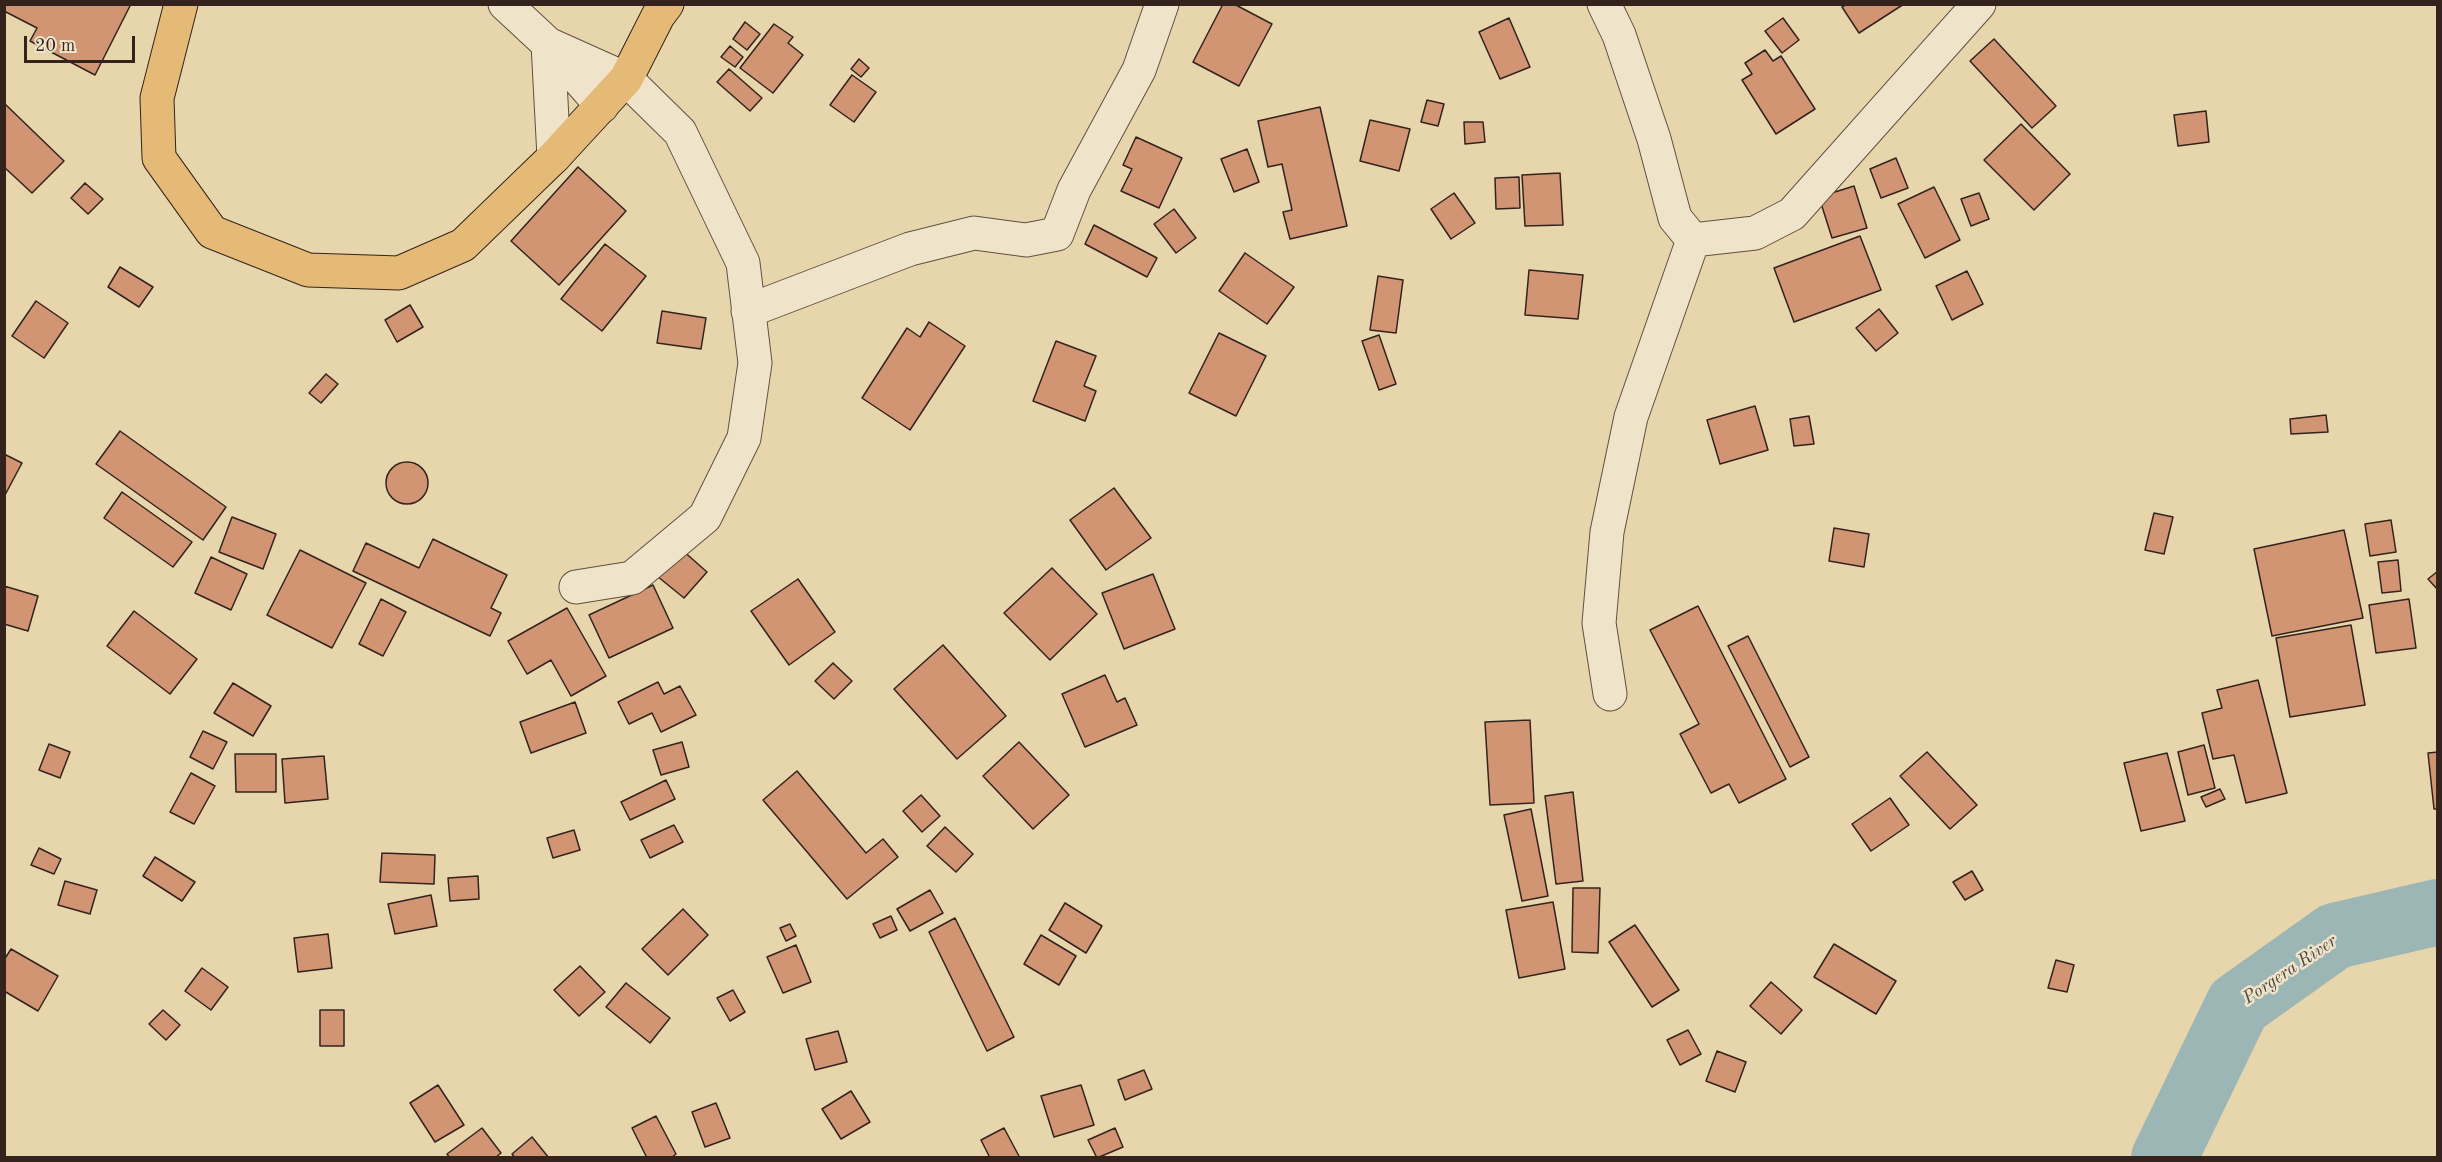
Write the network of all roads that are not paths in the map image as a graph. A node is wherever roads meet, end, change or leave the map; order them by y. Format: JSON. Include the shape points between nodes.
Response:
{"nodes":[{"id":1,"x":181,"y":4,"type":"edge"},
{"id":2,"x":505,"y":4,"type":"edge"},
{"id":3,"x":667,"y":4,"type":"edge"},
{"id":4,"x":1162,"y":4,"type":"edge"},
{"id":5,"x":1604,"y":4,"type":"edge"},
{"id":6,"x":1979,"y":4,"type":"edge"},
{"id":7,"x":548,"y":44,"type":"junction"},
{"id":8,"x":626,"y":79,"type":"junction"},
{"id":9,"x":602,"y":106,"type":"junction"},
{"id":10,"x":554,"y":157,"type":"junction"},
{"id":11,"x":1693,"y":240,"type":"junction"},
{"id":12,"x":748,"y":311,"type":"junction"},
{"id":13,"x":576,"y":587,"type":"dead end"},
{"id":14,"x":1610,"y":694,"type":"dead end"}],
"edges":[{"from":1,"to":10,"type":"main road","via":[[158,98],[159,158],[212,232],[308,270],[399,273],[462,245]]},
{"from":2,"to":7,"type":"street"},
{"from":3,"to":8,"type":"main road"},
{"from":4,"to":12,"type":"street","via":[[1139,70],[1074,190],[1057,234],[1026,240],[974,233],[910,249]]},
{"from":5,"to":11,"type":"street","via":[[1619,35],[1654,140],[1675,218]]},
{"from":6,"to":11,"type":"street","via":[[1792,214],[1755,233]]},
{"from":7,"to":8,"type":"street"},
{"from":7,"to":9,"type":"street"},
{"from":7,"to":10,"type":"street"},
{"from":8,"to":9,"type":"main road"},
{"from":8,"to":12,"type":"street","via":[[680,132],[742,263]]},
{"from":9,"to":10,"type":"main road"},
{"from":11,"to":14,"type":"street","via":[[1631,417],[1607,532],[1599,623]]},
{"from":12,"to":13,"type":"street","via":[[755,363],[744,438],[705,517],[632,578]]}]}
